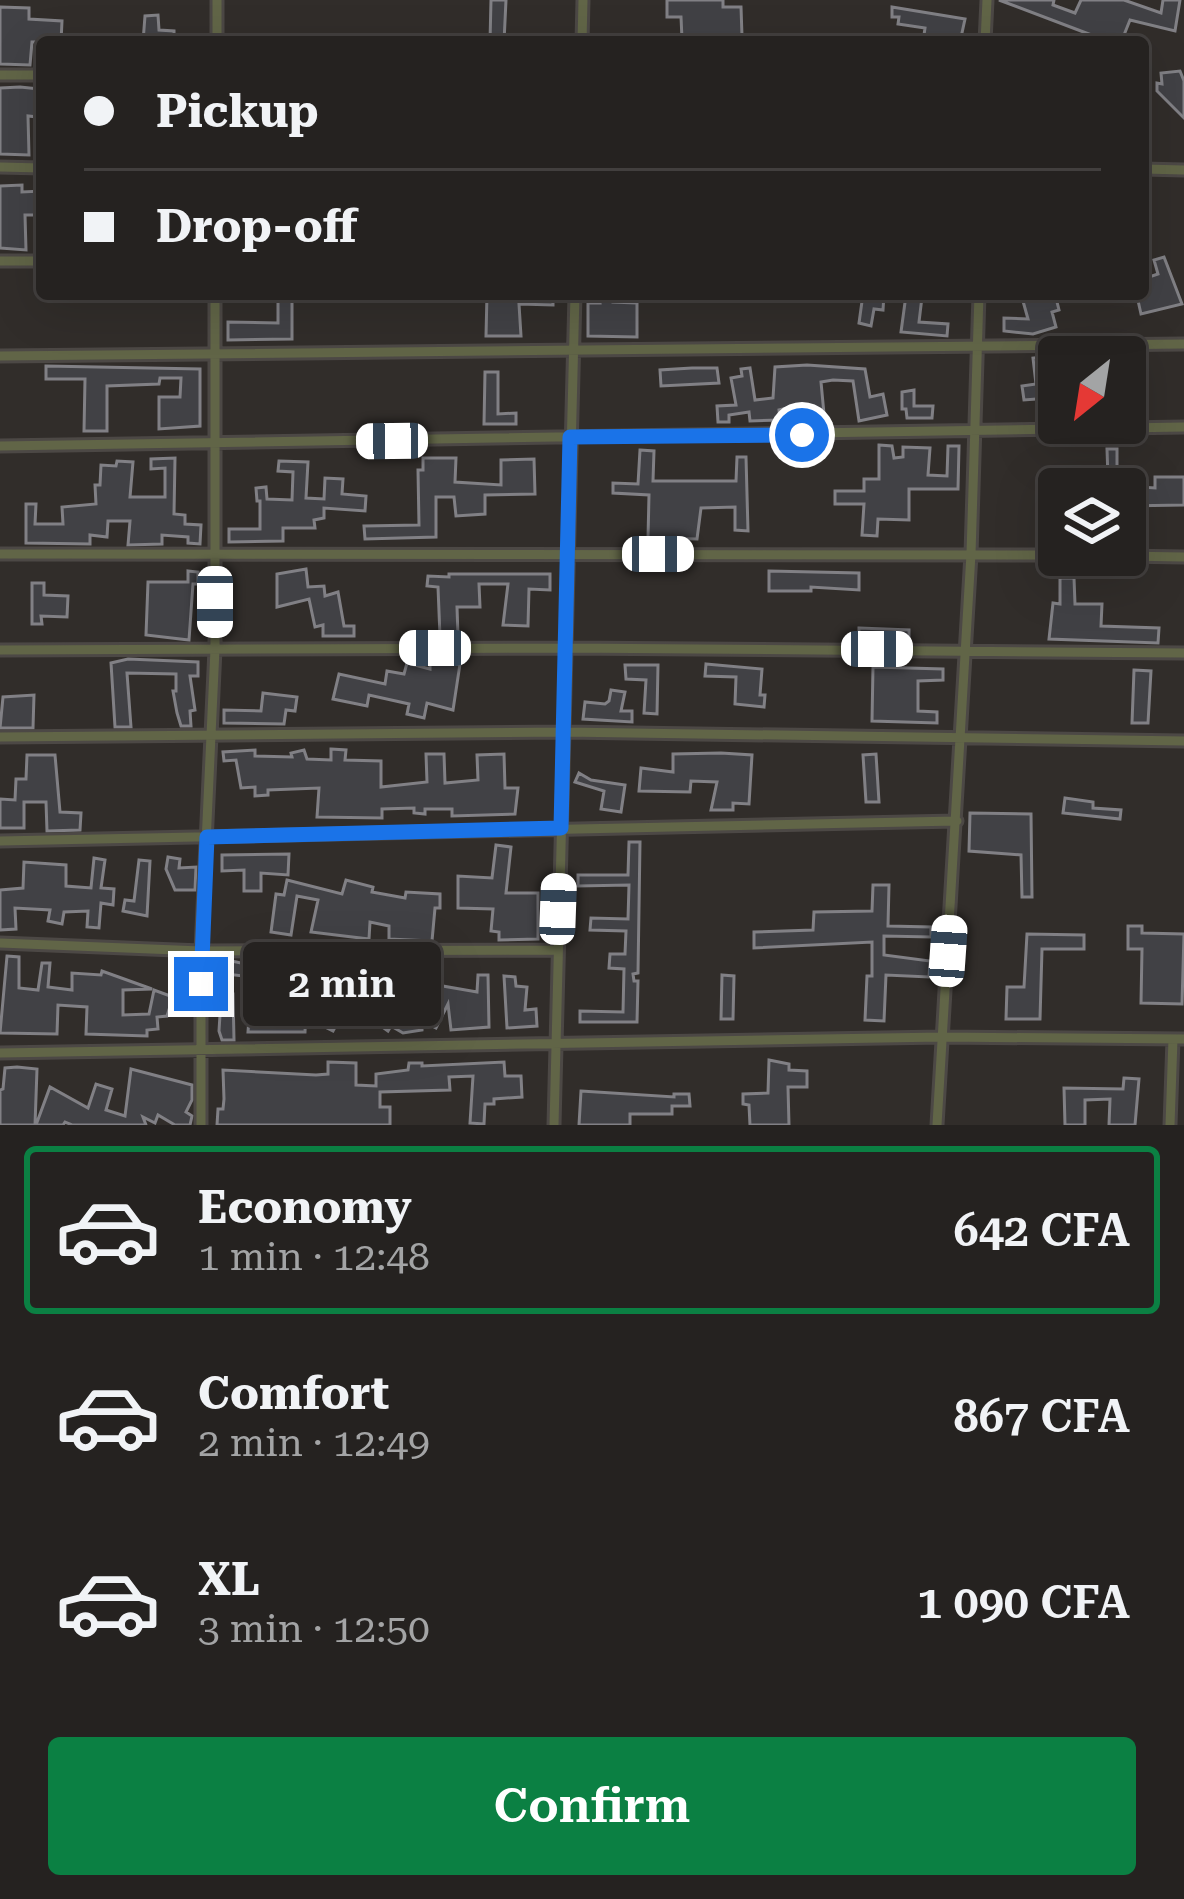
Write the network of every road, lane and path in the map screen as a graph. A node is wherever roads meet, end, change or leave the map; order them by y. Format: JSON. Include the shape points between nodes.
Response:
{"nodes":[{"id":1,"x":217,"y":0,"type":"edge"},
{"id":2,"x":583,"y":0,"type":"edge"},
{"id":3,"x":986,"y":0,"type":"edge"},
{"id":4,"x":218,"y":36,"type":"edge"},
{"id":5,"x":582,"y":36,"type":"edge"},
{"id":6,"x":986,"y":36,"type":"edge"},
{"id":7,"x":0,"y":75,"type":"edge"},
{"id":8,"x":36,"y":75,"type":"edge"},
{"id":9,"x":0,"y":167,"type":"edge"},
{"id":10,"x":36,"y":168,"type":"edge"},
{"id":11,"x":1149,"y":169,"type":"edge"},
{"id":12,"x":1184,"y":170,"type":"edge"},
{"id":13,"x":36,"y":260,"type":"edge"},
{"id":14,"x":0,"y":261,"type":"edge"},
{"id":15,"x":215,"y":300,"type":"edge"},
{"id":16,"x":575,"y":300,"type":"edge"},
{"id":17,"x":979,"y":300,"type":"edge"},
{"id":18,"x":1184,"y":344,"type":"edge"},
{"id":19,"x":978,"y":346,"type":"junction"},
{"id":20,"x":573,"y":351,"type":"junction"},
{"id":21,"x":214,"y":354,"type":"junction"},
{"id":22,"x":0,"y":356,"type":"edge"},
{"id":23,"x":1184,"y":427,"type":"edge"},
{"id":24,"x":973,"y":433,"type":"junction"},
{"id":25,"x":570,"y":437,"type":"junction"},
{"id":26,"x":214,"y":445,"type":"junction"},
{"id":27,"x":0,"y":446,"type":"edge"},
{"id":28,"x":0,"y":554,"type":"edge"},
{"id":29,"x":569,"y":554,"type":"junction"},
{"id":30,"x":971,"y":554,"type":"junction"},
{"id":31,"x":215,"y":555,"type":"junction"},
{"id":32,"x":1038,"y":555,"type":"edge"},
{"id":33,"x":1146,"y":556,"type":"edge"},
{"id":34,"x":1184,"y":556,"type":"edge"},
{"id":35,"x":567,"y":648,"type":"junction"},
{"id":36,"x":215,"y":649,"type":"junction"},
{"id":37,"x":965,"y":649,"type":"junction"},
{"id":38,"x":0,"y":650,"type":"edge"},
{"id":39,"x":1184,"y":653,"type":"edge"},
{"id":40,"x":566,"y":732,"type":"junction"},
{"id":41,"x":212,"y":734,"type":"junction"},
{"id":42,"x":961,"y":736,"type":"junction"},
{"id":43,"x":0,"y":737,"type":"edge"},
{"id":44,"x":1184,"y":741,"type":"edge"},
{"id":45,"x":956,"y":820,"type":"junction"},
{"id":46,"x":561,"y":828,"type":"junction"},
{"id":47,"x":207,"y":837,"type":"junction"},
{"id":48,"x":0,"y":841,"type":"edge"},
{"id":49,"x":0,"y":943,"type":"edge"},
{"id":50,"x":557,"y":950,"type":"junction"},
{"id":51,"x":201,"y":951,"type":"junction"},
{"id":52,"x":942,"y":1037,"type":"junction"},
{"id":53,"x":1178,"y":1039,"type":"edge"},
{"id":54,"x":555,"y":1044,"type":"junction"},
{"id":55,"x":201,"y":1051,"type":"junction"},
{"id":56,"x":0,"y":1053,"type":"edge"},
{"id":57,"x":201,"y":1125,"type":"edge"},
{"id":58,"x":554,"y":1125,"type":"edge"},
{"id":59,"x":937,"y":1125,"type":"edge"},
{"id":60,"x":1170,"y":1125,"type":"edge"}],
"edges":[{"from":1,"to":4,"type":"street"},
{"from":2,"to":5,"type":"street"},
{"from":3,"to":6,"type":"street"},
{"from":7,"to":8,"type":"street"},
{"from":9,"to":10,"type":"street"},
{"from":11,"to":12,"type":"street"},
{"from":13,"to":14,"type":"street"},
{"from":15,"to":21,"type":"street"},
{"from":16,"to":20,"type":"street"},
{"from":17,"to":19,"type":"street"},
{"from":18,"to":19,"type":"street"},
{"from":19,"to":20,"type":"street"},
{"from":19,"to":24,"type":"street"},
{"from":20,"to":21,"type":"street"},
{"from":20,"to":25,"type":"street"},
{"from":21,"to":22,"type":"street"},
{"from":21,"to":26,"type":"street"},
{"from":23,"to":24,"type":"street"},
{"from":24,"to":25,"type":"street"},
{"from":24,"to":30,"type":"street"},
{"from":25,"to":26,"type":"street"},
{"from":25,"to":29,"type":"street"},
{"from":26,"to":27,"type":"street"},
{"from":26,"to":31,"type":"street"},
{"from":28,"to":31,"type":"street"},
{"from":29,"to":30,"type":"street"},
{"from":29,"to":31,"type":"street"},
{"from":29,"to":35,"type":"street"},
{"from":30,"to":32,"type":"street"},
{"from":30,"to":37,"type":"street"},
{"from":31,"to":36,"type":"street"},
{"from":33,"to":34,"type":"street"},
{"from":35,"to":36,"type":"street"},
{"from":35,"to":37,"type":"street"},
{"from":35,"to":40,"type":"street"},
{"from":36,"to":38,"type":"street"},
{"from":36,"to":41,"type":"street"},
{"from":37,"to":39,"type":"street"},
{"from":37,"to":42,"type":"street"},
{"from":40,"to":41,"type":"street"},
{"from":40,"to":42,"type":"street"},
{"from":40,"to":46,"type":"street"},
{"from":41,"to":43,"type":"street"},
{"from":41,"to":47,"type":"street"},
{"from":42,"to":44,"type":"street"},
{"from":42,"to":45,"type":"street"},
{"from":45,"to":46,"type":"street"},
{"from":45,"to":52,"type":"street"},
{"from":46,"to":47,"type":"street"},
{"from":46,"to":50,"type":"street"},
{"from":47,"to":48,"type":"street"},
{"from":47,"to":51,"type":"street"},
{"from":49,"to":51,"type":"street"},
{"from":50,"to":51,"type":"street"},
{"from":50,"to":54,"type":"street"},
{"from":51,"to":55,"type":"street"},
{"from":52,"to":53,"type":"street"},
{"from":52,"to":54,"type":"street"},
{"from":52,"to":59,"type":"street"},
{"from":53,"to":60,"type":"street"},
{"from":54,"to":55,"type":"street"},
{"from":54,"to":58,"type":"street"},
{"from":55,"to":56,"type":"street"},
{"from":55,"to":57,"type":"street"}]}
